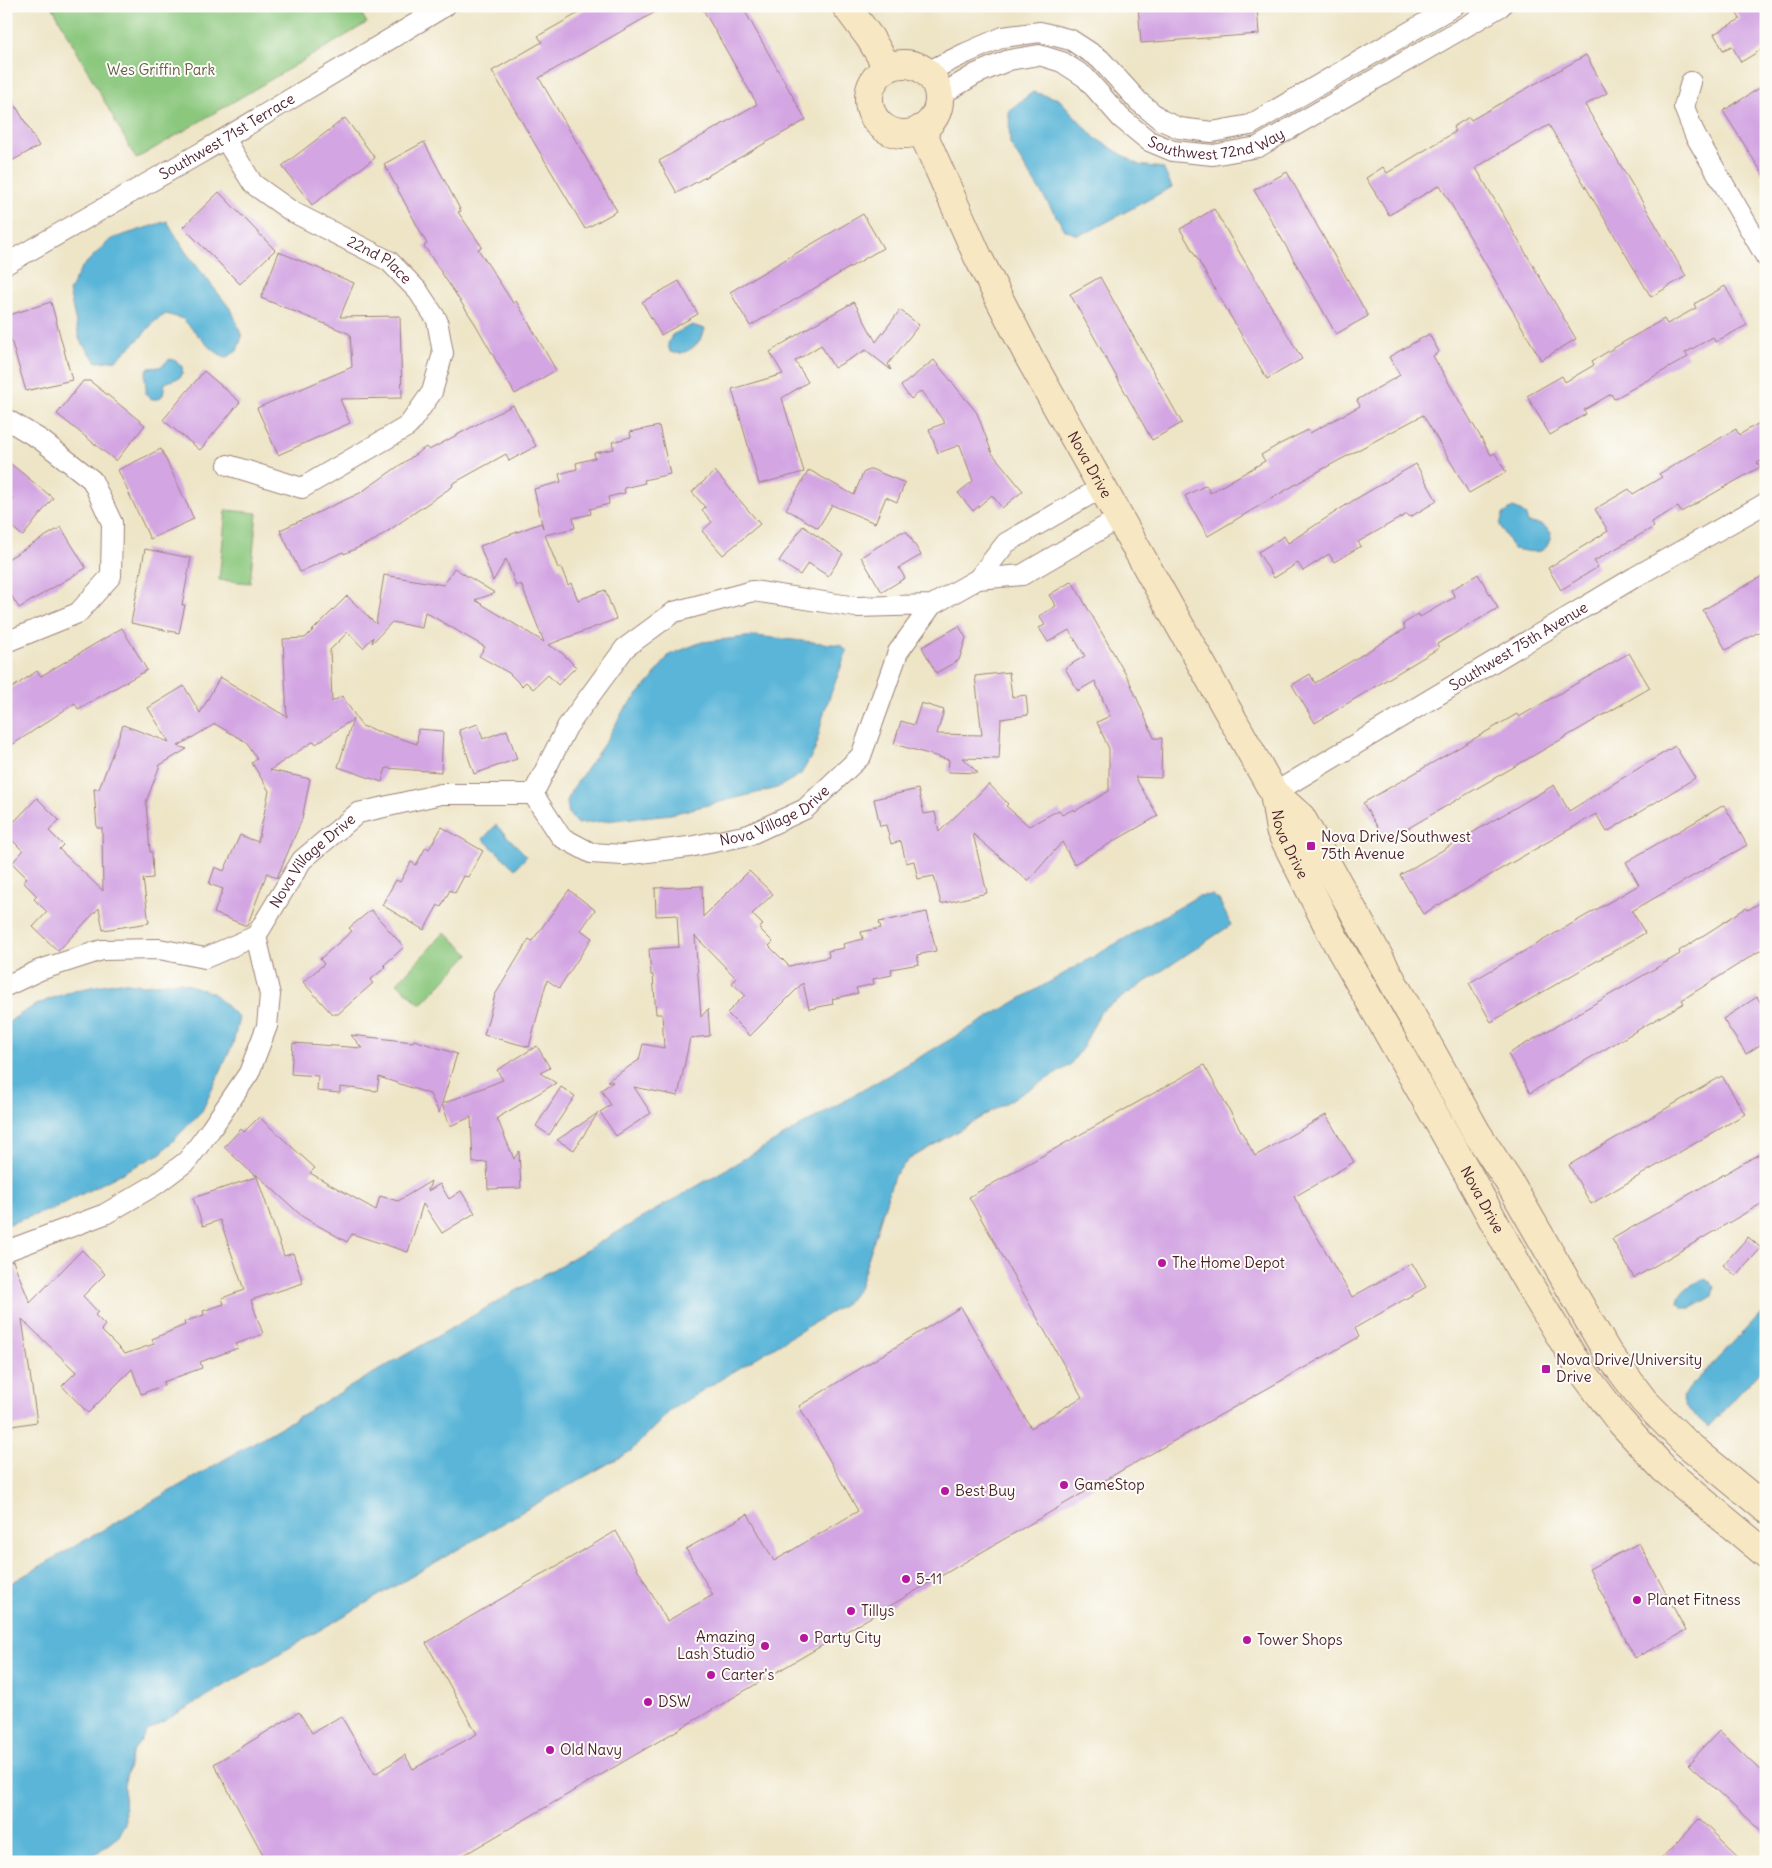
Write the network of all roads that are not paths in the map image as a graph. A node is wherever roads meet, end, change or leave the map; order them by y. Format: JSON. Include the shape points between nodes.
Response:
{"nodes":[{"id":1,"x":445,"y":6,"type":"edge"},
{"id":2,"x":846,"y":6,"type":"edge"},
{"id":3,"x":1454,"y":6,"type":"edge"},
{"id":4,"x":1501,"y":6,"type":"edge"},
{"id":5,"x":888,"y":68,"type":"junction"},
{"id":6,"x":1691,"y":82,"type":"dead end"},
{"id":7,"x":933,"y":84,"type":"junction"},
{"id":8,"x":921,"y":129,"type":"junction"},
{"id":9,"x":225,"y":139,"type":"junction"},
{"id":10,"x":1766,"y":257,"type":"edge"},
{"id":11,"x":6,"y":264,"type":"edge"},
{"id":12,"x":6,"y":418,"type":"edge"},
{"id":13,"x":228,"y":465,"type":"dead end"},
{"id":14,"x":1102,"y":488,"type":"junction"},
{"id":15,"x":1766,"y":503,"type":"edge"},
{"id":16,"x":1118,"y":519,"type":"junction"},
{"id":17,"x":978,"y":579,"type":"junction"},
{"id":18,"x":932,"y":605,"type":"junction"},
{"id":19,"x":6,"y":642,"type":"edge"},
{"id":20,"x":1274,"y":793,"type":"junction"},
{"id":21,"x":533,"y":794,"type":"junction"},
{"id":22,"x":256,"y":936,"type":"junction"},
{"id":23,"x":6,"y":986,"type":"edge"},
{"id":24,"x":1494,"y":1158,"type":"junction"},
{"id":25,"x":1468,"y":1174,"type":"junction"},
{"id":26,"x":6,"y":1251,"type":"edge"},
{"id":27,"x":1522,"y":1273,"type":"junction"},
{"id":28,"x":1608,"y":1352,"type":"junction"},
{"id":29,"x":1766,"y":1509,"type":"edge"},
{"id":30,"x":1766,"y":1554,"type":"edge"}],
"edges":[{"from":1,"to":9,"type":"street","name":"Southwest 71st Terrace"},
{"from":2,"to":5,"type":"street"},
{"from":3,"to":7,"type":"street","name":"Southwest 72nd Way","via":[[1250,125],[1212,132],[1179,128],[1161,120],[1138,101],[1100,59],[1071,40],[1040,32],[1003,37]]},
{"from":4,"to":7,"type":"street","name":"Southwest 72nd Way","via":[[1258,147],[1213,155],[1173,151],[1149,141],[1121,118],[1085,77],[1062,62],[1039,55],[1009,60],[976,74]]},
{"from":5,"to":7,"type":"street","via":[[898,64],[918,67]]},
{"from":5,"to":8,"type":"street","via":[[872,84],[870,108],[875,119],[891,132],[912,133]]},
{"from":6,"to":10,"type":"street","via":[[1684,107],[1695,135]]},
{"from":7,"to":8,"type":"street","via":[[938,106],[935,115]]},
{"from":8,"to":14,"type":"street","name":"Nova Drive","via":[[1000,302]]},
{"from":9,"to":11,"type":"street","name":"Southwest 71st Terrace"},
{"from":9,"to":13,"type":"street","name":"22nd Place","via":[[253,184],[291,211],[389,261],[418,290],[437,320],[443,353],[432,392],[408,426],[302,488]]},
{"from":12,"to":19,"type":"street","via":[[41,440],[92,480],[112,523],[111,576],[78,613]]},
{"from":14,"to":16,"type":"street","name":"Nova Drive"},
{"from":14,"to":17,"type":"street","name":"Nova Village Drive","via":[[1006,543]]},
{"from":15,"to":20,"type":"street","name":"Southwest 75th Avenue","via":[[1627,582]]},
{"from":16,"to":17,"type":"street","name":"Nova Village Drive","via":[[1022,575]]},
{"from":16,"to":20,"type":"street","name":"Nova Drive"},
{"from":17,"to":18,"type":"street","name":"Nova Village Drive"},
{"from":18,"to":21,"type":"street","name":"Nova Village Drive","via":[[856,607],[753,591],[674,612],[625,648],[566,727]]},
{"from":18,"to":21,"type":"street","name":"Nova Village Drive","via":[[898,652],[861,756],[805,809],[749,835],[689,848],[624,855],[591,853],[561,836]]},
{"from":20,"to":24,"type":"street","name":"Nova Drive","via":[[1300,817]]},
{"from":20,"to":25,"type":"street","name":"Nova Drive","via":[[1280,830],[1332,936]]},
{"from":21,"to":22,"type":"street","name":"Nova Village Drive","via":[[442,794],[358,813],[302,860]]},
{"from":22,"to":23,"type":"street","via":[[205,958],[159,949],[102,950],[40,970]]},
{"from":22,"to":26,"type":"street","via":[[270,995],[268,1026],[249,1073],[187,1161],[156,1185],[105,1214]]},
{"from":24,"to":25,"type":"street"},
{"from":24,"to":28,"type":"street","name":"Nova Drive"},
{"from":25,"to":27,"type":"street","name":"Nova Drive"},
{"from":27,"to":28,"type":"street","via":[[1559,1296]]},
{"from":27,"to":30,"type":"street","name":"Nova Drive","via":[[1579,1366],[1619,1420],[1664,1469]]},
{"from":28,"to":29,"type":"street","name":"Nova Drive","via":[[1644,1402],[1686,1443]]}]}
